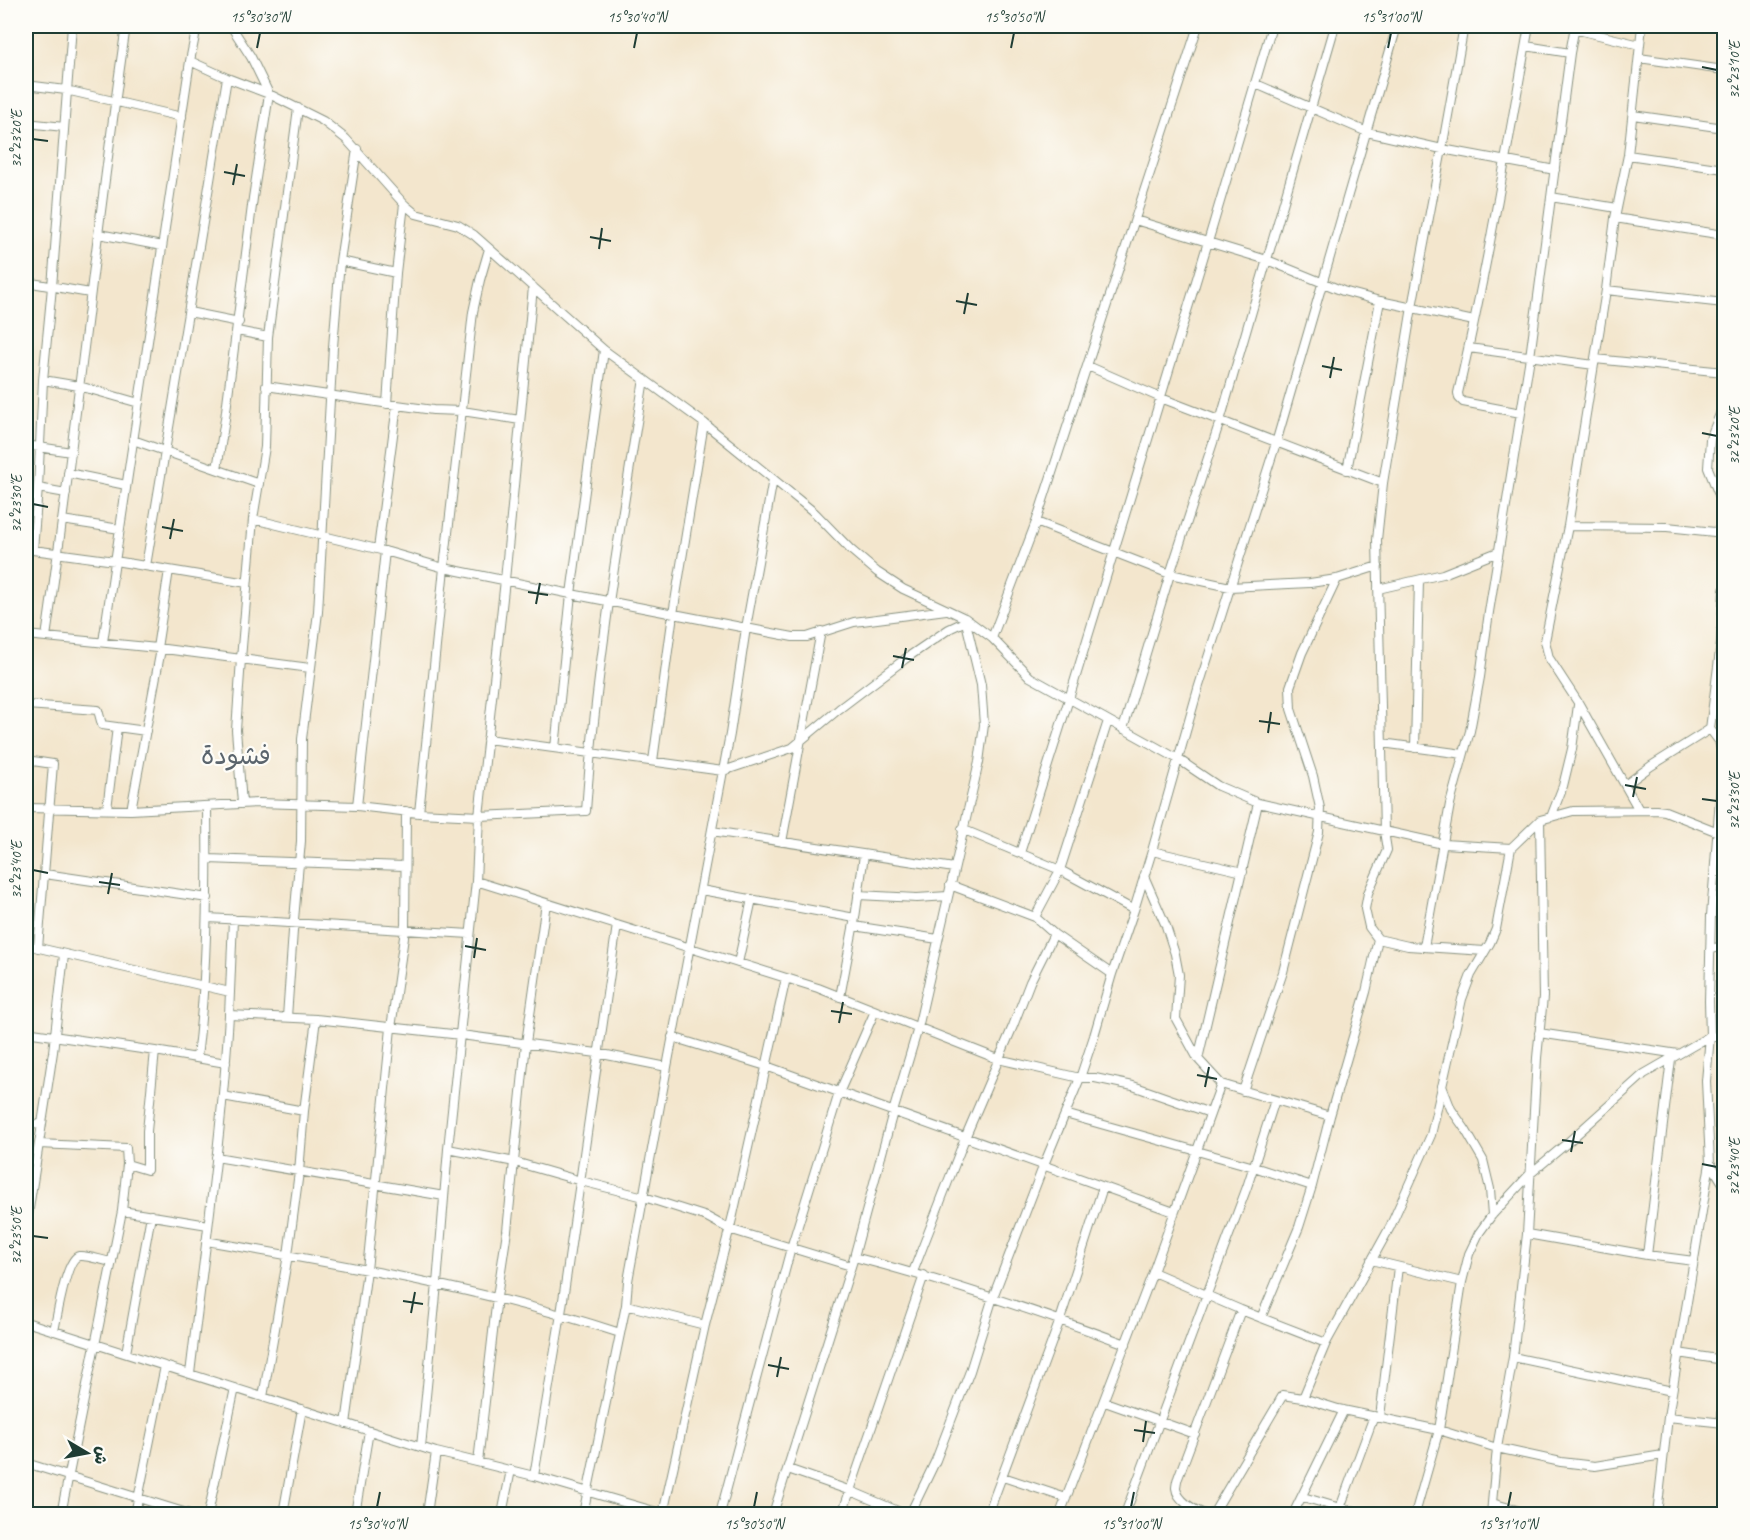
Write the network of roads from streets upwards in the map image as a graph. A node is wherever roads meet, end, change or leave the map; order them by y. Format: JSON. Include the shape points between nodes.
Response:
{"nodes":[{"id":1,"x":72,"y":26,"type":"edge"},
{"id":2,"x":126,"y":26,"type":"edge"},
{"id":3,"x":198,"y":26,"type":"edge"},
{"id":4,"x":231,"y":26,"type":"edge"},
{"id":5,"x":1198,"y":26,"type":"edge"},
{"id":6,"x":1272,"y":26,"type":"edge"},
{"id":7,"x":1335,"y":26,"type":"edge"},
{"id":8,"x":1397,"y":26,"type":"edge"},
{"id":9,"x":1464,"y":26,"type":"edge"},
{"id":10,"x":1529,"y":26,"type":"edge"},
{"id":11,"x":1642,"y":26,"type":"edge"},
{"id":12,"x":1575,"y":27,"type":"edge"},
{"id":13,"x":1640,"y":45,"type":"junction"},
{"id":14,"x":1526,"y":46,"type":"junction"},
{"id":15,"x":1570,"y":53,"type":"junction"},
{"id":16,"x":1639,"y":58,"type":"junction"},
{"id":17,"x":190,"y":61,"type":"junction"},
{"id":18,"x":1725,"y":70,"type":"edge"},
{"id":19,"x":227,"y":78,"type":"junction"},
{"id":20,"x":1256,"y":84,"type":"junction"},
{"id":21,"x":26,"y":85,"type":"edge"},
{"id":22,"x":66,"y":90,"type":"junction"},
{"id":23,"x":269,"y":94,"type":"junction"},
{"id":24,"x":115,"y":102,"type":"junction"},
{"id":25,"x":298,"y":108,"type":"junction"},
{"id":26,"x":1312,"y":108,"type":"junction"},
{"id":27,"x":1633,"y":115,"type":"junction"},
{"id":28,"x":182,"y":117,"type":"junction"},
{"id":29,"x":26,"y":123,"type":"edge"},
{"id":30,"x":64,"y":127,"type":"junction"},
{"id":31,"x":1725,"y":128,"type":"edge"},
{"id":32,"x":1367,"y":132,"type":"junction"},
{"id":33,"x":357,"y":149,"type":"junction"},
{"id":34,"x":1442,"y":149,"type":"junction"},
{"id":35,"x":1628,"y":155,"type":"junction"},
{"id":36,"x":1505,"y":161,"type":"junction"},
{"id":37,"x":1725,"y":169,"type":"edge"},
{"id":38,"x":1555,"y":170,"type":"junction"},
{"id":39,"x":1551,"y":197,"type":"junction"},
{"id":40,"x":405,"y":204,"type":"junction"},
{"id":41,"x":1617,"y":208,"type":"junction"},
{"id":42,"x":1615,"y":218,"type":"junction"},
{"id":43,"x":1136,"y":220,"type":"junction"},
{"id":44,"x":99,"y":234,"type":"junction"},
{"id":45,"x":1725,"y":235,"type":"edge"},
{"id":46,"x":1208,"y":242,"type":"junction"},
{"id":47,"x":162,"y":246,"type":"junction"},
{"id":48,"x":489,"y":249,"type":"junction"},
{"id":49,"x":1267,"y":260,"type":"junction"},
{"id":50,"x":340,"y":261,"type":"junction"},
{"id":51,"x":396,"y":273,"type":"junction"},
{"id":52,"x":26,"y":282,"type":"edge"},
{"id":53,"x":1322,"y":283,"type":"junction"},
{"id":54,"x":52,"y":286,"type":"junction"},
{"id":55,"x":533,"y":287,"type":"junction"},
{"id":56,"x":1606,"y":290,"type":"junction"},
{"id":57,"x":90,"y":292,"type":"junction"},
{"id":58,"x":1380,"y":301,"type":"junction"},
{"id":59,"x":1725,"y":303,"type":"edge"},
{"id":60,"x":1412,"y":307,"type":"junction"},
{"id":61,"x":189,"y":312,"type":"junction"},
{"id":62,"x":1474,"y":321,"type":"junction"},
{"id":63,"x":238,"y":326,"type":"junction"},
{"id":64,"x":268,"y":337,"type":"junction"},
{"id":65,"x":1469,"y":348,"type":"junction"},
{"id":66,"x":604,"y":350,"type":"junction"},
{"id":67,"x":1530,"y":357,"type":"junction"},
{"id":68,"x":1594,"y":362,"type":"junction"},
{"id":69,"x":1088,"y":366,"type":"junction"},
{"id":70,"x":1725,"y":372,"type":"edge"},
{"id":71,"x":644,"y":379,"type":"junction"},
{"id":72,"x":43,"y":380,"type":"junction"},
{"id":73,"x":79,"y":386,"type":"junction"},
{"id":74,"x":266,"y":386,"type":"junction"},
{"id":75,"x":329,"y":396,"type":"junction"},
{"id":76,"x":1161,"y":398,"type":"junction"},
{"id":77,"x":139,"y":403,"type":"junction"},
{"id":78,"x":387,"y":404,"type":"junction"},
{"id":79,"x":1725,"y":404,"type":"edge"},
{"id":80,"x":397,"y":405,"type":"junction"},
{"id":81,"x":462,"y":411,"type":"junction"},
{"id":82,"x":1521,"y":413,"type":"junction"},
{"id":83,"x":520,"y":420,"type":"junction"},
{"id":84,"x":1220,"y":421,"type":"junction"},
{"id":85,"x":704,"y":423,"type":"junction"},
{"id":86,"x":133,"y":440,"type":"junction"},
{"id":87,"x":1276,"y":443,"type":"junction"},
{"id":88,"x":26,"y":445,"type":"edge"},
{"id":89,"x":41,"y":447,"type":"junction"},
{"id":90,"x":166,"y":451,"type":"junction"},
{"id":91,"x":71,"y":452,"type":"junction"},
{"id":92,"x":217,"y":469,"type":"junction"},
{"id":93,"x":1347,"y":470,"type":"junction"},
{"id":94,"x":68,"y":472,"type":"junction"},
{"id":95,"x":773,"y":479,"type":"junction"},
{"id":96,"x":1383,"y":483,"type":"junction"},
{"id":97,"x":259,"y":484,"type":"junction"},
{"id":98,"x":126,"y":485,"type":"junction"},
{"id":99,"x":38,"y":488,"type":"junction"},
{"id":100,"x":66,"y":493,"type":"junction"},
{"id":101,"x":1722,"y":493,"type":"edge"},
{"id":102,"x":1725,"y":507,"type":"edge"},
{"id":103,"x":253,"y":519,"type":"junction"},
{"id":104,"x":62,"y":520,"type":"junction"},
{"id":105,"x":1036,"y":522,"type":"junction"},
{"id":106,"x":1568,"y":526,"type":"junction"},
{"id":107,"x":120,"y":529,"type":"junction"},
{"id":108,"x":1725,"y":533,"type":"edge"},
{"id":109,"x":321,"y":536,"type":"junction"},
{"id":110,"x":381,"y":550,"type":"junction"},
{"id":111,"x":1114,"y":552,"type":"junction"},
{"id":112,"x":1498,"y":552,"type":"junction"},
{"id":113,"x":58,"y":554,"type":"junction"},
{"id":114,"x":115,"y":561,"type":"junction"},
{"id":115,"x":146,"y":566,"type":"junction"},
{"id":116,"x":1378,"y":566,"type":"junction"},
{"id":117,"x":444,"y":568,"type":"junction"},
{"id":118,"x":169,"y":570,"type":"junction"},
{"id":119,"x":1170,"y":574,"type":"junction"},
{"id":120,"x":1337,"y":579,"type":"junction"},
{"id":121,"x":505,"y":580,"type":"junction"},
{"id":122,"x":1419,"y":580,"type":"junction"},
{"id":123,"x":247,"y":583,"type":"junction"},
{"id":124,"x":1230,"y":587,"type":"junction"},
{"id":125,"x":1378,"y":589,"type":"junction"},
{"id":126,"x":1725,"y":590,"type":"edge"},
{"id":127,"x":571,"y":594,"type":"junction"},
{"id":128,"x":608,"y":601,"type":"junction"},
{"id":129,"x":946,"y":610,"type":"junction"},
{"id":130,"x":673,"y":614,"type":"junction"},
{"id":131,"x":1724,"y":614,"type":"edge"},
{"id":132,"x":965,"y":620,"type":"junction"},
{"id":133,"x":746,"y":628,"type":"junction"},
{"id":134,"x":821,"y":631,"type":"junction"},
{"id":135,"x":26,"y":635,"type":"edge"},
{"id":136,"x":46,"y":637,"type":"junction"},
{"id":137,"x":992,"y":638,"type":"junction"},
{"id":138,"x":103,"y":642,"type":"junction"},
{"id":139,"x":1723,"y":643,"type":"edge"},
{"id":140,"x":159,"y":649,"type":"junction"},
{"id":141,"x":241,"y":659,"type":"junction"},
{"id":142,"x":310,"y":668,"type":"junction"},
{"id":143,"x":1069,"y":699,"type":"junction"},
{"id":144,"x":1578,"y":704,"type":"junction"},
{"id":145,"x":26,"y":705,"type":"edge"},
{"id":146,"x":1108,"y":721,"type":"junction"},
{"id":147,"x":117,"y":727,"type":"junction"},
{"id":148,"x":1123,"y":729,"type":"junction"},
{"id":149,"x":1710,"y":729,"type":"junction"},
{"id":150,"x":146,"y":731,"type":"junction"},
{"id":151,"x":488,"y":739,"type":"junction"},
{"id":152,"x":801,"y":742,"type":"junction"},
{"id":153,"x":1382,"y":743,"type":"junction"},
{"id":154,"x":555,"y":748,"type":"junction"},
{"id":155,"x":1415,"y":748,"type":"junction"},
{"id":156,"x":590,"y":753,"type":"junction"},
{"id":157,"x":1463,"y":754,"type":"junction"},
{"id":158,"x":1178,"y":759,"type":"junction"},
{"id":159,"x":26,"y":760,"type":"edge"},
{"id":160,"x":654,"y":761,"type":"junction"},
{"id":161,"x":1723,"y":764,"type":"edge"},
{"id":162,"x":723,"y":771,"type":"junction"},
{"id":163,"x":1625,"y":785,"type":"junction"},
{"id":164,"x":242,"y":803,"type":"junction"},
{"id":165,"x":301,"y":803,"type":"junction"},
{"id":166,"x":1258,"y":803,"type":"junction"},
{"id":167,"x":357,"y":806,"type":"junction"},
{"id":168,"x":207,"y":807,"type":"junction"},
{"id":169,"x":26,"y":808,"type":"edge"},
{"id":170,"x":50,"y":808,"type":"junction"},
{"id":171,"x":107,"y":809,"type":"junction"},
{"id":172,"x":131,"y":810,"type":"junction"},
{"id":173,"x":1639,"y":810,"type":"junction"},
{"id":174,"x":406,"y":811,"type":"junction"},
{"id":175,"x":419,"y":813,"type":"junction"},
{"id":176,"x":479,"y":816,"type":"junction"},
{"id":177,"x":1551,"y":817,"type":"junction"},
{"id":178,"x":1320,"y":818,"type":"junction"},
{"id":179,"x":1540,"y":820,"type":"junction"},
{"id":180,"x":963,"y":829,"type":"junction"},
{"id":181,"x":712,"y":831,"type":"junction"},
{"id":182,"x":1384,"y":831,"type":"junction"},
{"id":183,"x":1721,"y":833,"type":"edge"},
{"id":184,"x":782,"y":842,"type":"junction"},
{"id":185,"x":1443,"y":844,"type":"junction"},
{"id":186,"x":1511,"y":848,"type":"junction"},
{"id":187,"x":1152,"y":851,"type":"junction"},
{"id":188,"x":1020,"y":853,"type":"junction"},
{"id":189,"x":864,"y":855,"type":"junction"},
{"id":190,"x":208,"y":859,"type":"junction"},
{"id":191,"x":300,"y":862,"type":"junction"},
{"id":192,"x":404,"y":866,"type":"junction"},
{"id":193,"x":954,"y":868,"type":"junction"},
{"id":194,"x":1060,"y":870,"type":"junction"},
{"id":195,"x":1243,"y":872,"type":"junction"},
{"id":196,"x":45,"y":874,"type":"junction"},
{"id":197,"x":1144,"y":876,"type":"junction"},
{"id":198,"x":476,"y":881,"type":"junction"},
{"id":199,"x":950,"y":885,"type":"junction"},
{"id":200,"x":700,"y":890,"type":"junction"},
{"id":201,"x":858,"y":895,"type":"junction"},
{"id":202,"x":948,"y":896,"type":"junction"},
{"id":203,"x":208,"y":898,"type":"junction"},
{"id":204,"x":752,"y":899,"type":"junction"},
{"id":205,"x":546,"y":903,"type":"junction"},
{"id":206,"x":1134,"y":910,"type":"junction"},
{"id":207,"x":1035,"y":917,"type":"junction"},
{"id":208,"x":208,"y":918,"type":"junction"},
{"id":209,"x":233,"y":920,"type":"junction"},
{"id":210,"x":293,"y":922,"type":"junction"},
{"id":211,"x":855,"y":922,"type":"junction"},
{"id":212,"x":617,"y":925,"type":"junction"},
{"id":213,"x":405,"y":930,"type":"junction"},
{"id":214,"x":470,"y":934,"type":"junction"},
{"id":215,"x":1054,"y":934,"type":"junction"},
{"id":216,"x":938,"y":939,"type":"junction"},
{"id":217,"x":1378,"y":939,"type":"junction"},
{"id":218,"x":26,"y":945,"type":"edge"},
{"id":219,"x":1725,"y":945,"type":"edge"},
{"id":220,"x":689,"y":947,"type":"junction"},
{"id":221,"x":1424,"y":947,"type":"junction"},
{"id":222,"x":38,"y":948,"type":"junction"},
{"id":223,"x":1710,"y":950,"type":"junction"},
{"id":224,"x":1485,"y":951,"type":"junction"},
{"id":225,"x":64,"y":955,"type":"junction"},
{"id":226,"x":738,"y":963,"type":"junction"},
{"id":227,"x":1112,"y":974,"type":"junction"},
{"id":228,"x":786,"y":978,"type":"junction"},
{"id":229,"x":204,"y":986,"type":"junction"},
{"id":230,"x":230,"y":992,"type":"junction"},
{"id":231,"x":840,"y":997,"type":"junction"},
{"id":232,"x":875,"y":1011,"type":"junction"},
{"id":233,"x":229,"y":1015,"type":"junction"},
{"id":234,"x":287,"y":1017,"type":"junction"},
{"id":235,"x":316,"y":1020,"type":"junction"},
{"id":236,"x":391,"y":1028,"type":"junction"},
{"id":237,"x":918,"y":1028,"type":"junction"},
{"id":238,"x":26,"y":1032,"type":"edge"},
{"id":239,"x":1539,"y":1033,"type":"junction"},
{"id":240,"x":460,"y":1035,"type":"junction"},
{"id":241,"x":1710,"y":1036,"type":"junction"},
{"id":242,"x":55,"y":1037,"type":"junction"},
{"id":243,"x":672,"y":1037,"type":"junction"},
{"id":244,"x":1725,"y":1038,"type":"edge"},
{"id":245,"x":526,"y":1043,"type":"junction"},
{"id":246,"x":155,"y":1051,"type":"junction"},
{"id":247,"x":597,"y":1053,"type":"junction"},
{"id":248,"x":1674,"y":1056,"type":"junction"},
{"id":249,"x":197,"y":1058,"type":"junction"},
{"id":250,"x":998,"y":1059,"type":"junction"},
{"id":251,"x":1198,"y":1059,"type":"junction"},
{"id":252,"x":226,"y":1063,"type":"junction"},
{"id":253,"x":666,"y":1066,"type":"junction"},
{"id":254,"x":766,"y":1066,"type":"junction"},
{"id":255,"x":1080,"y":1078,"type":"junction"},
{"id":256,"x":1221,"y":1084,"type":"junction"},
{"id":257,"x":1442,"y":1085,"type":"junction"},
{"id":258,"x":1243,"y":1091,"type":"junction"},
{"id":259,"x":839,"y":1093,"type":"junction"},
{"id":260,"x":223,"y":1096,"type":"junction"},
{"id":261,"x":1275,"y":1100,"type":"junction"},
{"id":262,"x":304,"y":1111,"type":"junction"},
{"id":263,"x":893,"y":1112,"type":"junction"},
{"id":264,"x":1210,"y":1113,"type":"junction"},
{"id":265,"x":1065,"y":1114,"type":"junction"},
{"id":266,"x":1330,"y":1116,"type":"junction"},
{"id":267,"x":26,"y":1122,"type":"edge"},
{"id":268,"x":41,"y":1125,"type":"junction"},
{"id":269,"x":965,"y":1138,"type":"junction"},
{"id":270,"x":39,"y":1144,"type":"junction"},
{"id":271,"x":448,"y":1149,"type":"junction"},
{"id":272,"x":1196,"y":1151,"type":"junction"},
{"id":273,"x":216,"y":1157,"type":"junction"},
{"id":274,"x":515,"y":1162,"type":"junction"},
{"id":275,"x":1710,"y":1163,"type":"junction"},
{"id":276,"x":127,"y":1164,"type":"junction"},
{"id":277,"x":1043,"y":1167,"type":"junction"},
{"id":278,"x":1254,"y":1167,"type":"junction"},
{"id":279,"x":299,"y":1172,"type":"junction"},
{"id":280,"x":1530,"y":1174,"type":"junction"},
{"id":281,"x":581,"y":1181,"type":"junction"},
{"id":282,"x":375,"y":1184,"type":"junction"},
{"id":283,"x":1725,"y":1185,"type":"edge"},
{"id":284,"x":1312,"y":1186,"type":"junction"},
{"id":285,"x":1103,"y":1187,"type":"junction"},
{"id":286,"x":444,"y":1196,"type":"junction"},
{"id":287,"x":644,"y":1197,"type":"junction"},
{"id":288,"x":27,"y":1211,"type":"edge"},
{"id":289,"x":122,"y":1211,"type":"junction"},
{"id":290,"x":1174,"y":1212,"type":"junction"},
{"id":291,"x":151,"y":1215,"type":"junction"},
{"id":292,"x":1492,"y":1215,"type":"junction"},
{"id":293,"x":208,"y":1225,"type":"junction"},
{"id":294,"x":26,"y":1228,"type":"edge"},
{"id":295,"x":729,"y":1229,"type":"junction"},
{"id":296,"x":1527,"y":1234,"type":"junction"},
{"id":297,"x":206,"y":1241,"type":"junction"},
{"id":298,"x":791,"y":1248,"type":"junction"},
{"id":299,"x":288,"y":1255,"type":"junction"},
{"id":300,"x":1647,"y":1255,"type":"junction"},
{"id":301,"x":1371,"y":1260,"type":"junction"},
{"id":302,"x":853,"y":1261,"type":"junction"},
{"id":303,"x":1694,"y":1261,"type":"junction"},
{"id":304,"x":112,"y":1262,"type":"junction"},
{"id":305,"x":1398,"y":1267,"type":"junction"},
{"id":306,"x":367,"y":1270,"type":"junction"},
{"id":307,"x":913,"y":1272,"type":"junction"},
{"id":308,"x":1154,"y":1272,"type":"junction"},
{"id":309,"x":924,"y":1275,"type":"junction"},
{"id":310,"x":1462,"y":1282,"type":"junction"},
{"id":311,"x":437,"y":1284,"type":"junction"},
{"id":312,"x":1208,"y":1296,"type":"junction"},
{"id":313,"x":497,"y":1297,"type":"junction"},
{"id":314,"x":993,"y":1297,"type":"junction"},
{"id":315,"x":626,"y":1305,"type":"junction"},
{"id":316,"x":1241,"y":1310,"type":"junction"},
{"id":317,"x":561,"y":1314,"type":"junction"},
{"id":318,"x":1261,"y":1318,"type":"junction"},
{"id":319,"x":1060,"y":1320,"type":"junction"},
{"id":320,"x":27,"y":1322,"type":"edge"},
{"id":321,"x":705,"y":1325,"type":"junction"},
{"id":322,"x":54,"y":1331,"type":"junction"},
{"id":323,"x":620,"y":1333,"type":"junction"},
{"id":324,"x":26,"y":1334,"type":"edge"},
{"id":325,"x":1326,"y":1343,"type":"junction"},
{"id":326,"x":96,"y":1344,"type":"junction"},
{"id":327,"x":1126,"y":1344,"type":"junction"},
{"id":328,"x":126,"y":1353,"type":"junction"},
{"id":329,"x":1678,"y":1353,"type":"junction"},
{"id":330,"x":1513,"y":1357,"type":"junction"},
{"id":331,"x":1725,"y":1360,"type":"edge"},
{"id":332,"x":165,"y":1366,"type":"junction"},
{"id":333,"x":190,"y":1374,"type":"junction"},
{"id":334,"x":235,"y":1388,"type":"junction"},
{"id":335,"x":1672,"y":1391,"type":"junction"},
{"id":336,"x":263,"y":1397,"type":"junction"},
{"id":337,"x":1303,"y":1398,"type":"junction"},
{"id":338,"x":1725,"y":1401,"type":"edge"},
{"id":339,"x":1105,"y":1402,"type":"junction"},
{"id":340,"x":302,"y":1409,"type":"junction"},
{"id":341,"x":1344,"y":1410,"type":"junction"},
{"id":342,"x":1377,"y":1417,"type":"junction"},
{"id":343,"x":1668,"y":1417,"type":"junction"},
{"id":344,"x":1161,"y":1422,"type":"junction"},
{"id":345,"x":1723,"y":1423,"type":"edge"},
{"id":346,"x":346,"y":1424,"type":"junction"},
{"id":347,"x":1439,"y":1430,"type":"junction"},
{"id":348,"x":369,"y":1431,"type":"junction"},
{"id":349,"x":1195,"y":1434,"type":"junction"},
{"id":350,"x":421,"y":1447,"type":"junction"},
{"id":351,"x":1497,"y":1448,"type":"junction"},
{"id":352,"x":436,"y":1452,"type":"junction"},
{"id":353,"x":1663,"y":1455,"type":"junction"},
{"id":354,"x":478,"y":1462,"type":"junction"},
{"id":355,"x":26,"y":1463,"type":"edge"},
{"id":356,"x":788,"y":1469,"type":"junction"},
{"id":357,"x":511,"y":1470,"type":"junction"},
{"id":358,"x":68,"y":1476,"type":"junction"},
{"id":359,"x":534,"y":1476,"type":"junction"},
{"id":360,"x":1003,"y":1477,"type":"junction"},
{"id":361,"x":850,"y":1491,"type":"junction"},
{"id":362,"x":588,"y":1492,"type":"junction"},
{"id":363,"x":1303,"y":1497,"type":"junction"},
{"id":364,"x":138,"y":1498,"type":"junction"},
{"id":365,"x":1066,"y":1498,"type":"junction"},
{"id":366,"x":1492,"y":1503,"type":"junction"},
{"id":367,"x":1340,"y":1508,"type":"junction"},
{"id":368,"x":663,"y":1514,"type":"edge"},
{"id":369,"x":1659,"y":1514,"type":"edge"},
{"id":370,"x":61,"y":1515,"type":"edge"},
{"id":371,"x":135,"y":1515,"type":"edge"},
{"id":372,"x":190,"y":1515,"type":"edge"},
{"id":373,"x":208,"y":1515,"type":"edge"},
{"id":374,"x":283,"y":1515,"type":"edge"},
{"id":375,"x":355,"y":1515,"type":"edge"},
{"id":376,"x":427,"y":1515,"type":"edge"},
{"id":377,"x":502,"y":1515,"type":"edge"},
{"id":378,"x":583,"y":1515,"type":"edge"},
{"id":379,"x":720,"y":1515,"type":"edge"},
{"id":380,"x":773,"y":1515,"type":"edge"},
{"id":381,"x":842,"y":1515,"type":"edge"},
{"id":382,"x":905,"y":1515,"type":"edge"},
{"id":383,"x":910,"y":1515,"type":"edge"},
{"id":384,"x":988,"y":1515,"type":"edge"},
{"id":385,"x":1060,"y":1515,"type":"edge"},
{"id":386,"x":1125,"y":1515,"type":"edge"},
{"id":387,"x":1204,"y":1515,"type":"edge"},
{"id":388,"x":1213,"y":1515,"type":"edge"},
{"id":389,"x":1293,"y":1515,"type":"edge"},
{"id":390,"x":1370,"y":1515,"type":"edge"},
{"id":391,"x":1415,"y":1515,"type":"edge"},
{"id":392,"x":1491,"y":1515,"type":"edge"},
{"id":393,"x":1530,"y":1515,"type":"edge"}],
"edges":[{"from":1,"to":22,"type":"street"},
{"from":2,"to":24,"type":"street"},
{"from":3,"to":17,"type":"street"},
{"from":4,"to":23,"type":"street"},
{"from":5,"to":43,"type":"street"},
{"from":6,"to":20,"type":"street"},
{"from":7,"to":26,"type":"street"},
{"from":8,"to":32,"type":"street"},
{"from":9,"to":34,"type":"street"},
{"from":10,"to":14,"type":"street"},
{"from":11,"to":13,"type":"street"},
{"from":12,"to":13,"type":"street"},
{"from":12,"to":15,"type":"street"},
{"from":13,"to":16,"type":"street"},
{"from":14,"to":15,"type":"street"},
{"from":14,"to":36,"type":"street"},
{"from":15,"to":38,"type":"street"},
{"from":16,"to":18,"type":"street"},
{"from":16,"to":27,"type":"street"},
{"from":17,"to":19,"type":"street"},
{"from":17,"to":28,"type":"street"},
{"from":19,"to":23,"type":"street"},
{"from":19,"to":61,"type":"street"},
{"from":20,"to":26,"type":"street"},
{"from":20,"to":46,"type":"street"},
{"from":21,"to":22,"type":"street"},
{"from":22,"to":24,"type":"street"},
{"from":22,"to":30,"type":"street"},
{"from":23,"to":25,"type":"street"},
{"from":23,"to":63,"type":"street"},
{"from":24,"to":28,"type":"street"},
{"from":24,"to":44,"type":"street"},
{"from":25,"to":33,"type":"street","via":[[323,121]]},
{"from":25,"to":64,"type":"street"},
{"from":26,"to":32,"type":"street"},
{"from":26,"to":49,"type":"street"},
{"from":27,"to":31,"type":"street"},
{"from":27,"to":35,"type":"street"},
{"from":28,"to":47,"type":"street"},
{"from":29,"to":30,"type":"street"},
{"from":30,"to":54,"type":"street"},
{"from":32,"to":34,"type":"street"},
{"from":32,"to":53,"type":"street"},
{"from":33,"to":40,"type":"street"},
{"from":33,"to":50,"type":"street"},
{"from":34,"to":36,"type":"street"},
{"from":34,"to":60,"type":"street"},
{"from":35,"to":37,"type":"street"},
{"from":35,"to":41,"type":"street"},
{"from":36,"to":38,"type":"street"},
{"from":36,"to":62,"type":"street"},
{"from":38,"to":39,"type":"street"},
{"from":39,"to":41,"type":"street"},
{"from":39,"to":67,"type":"street"},
{"from":40,"to":48,"type":"street","via":[[416,214],[458,225]]},
{"from":40,"to":51,"type":"street"},
{"from":41,"to":42,"type":"street"},
{"from":42,"to":45,"type":"street"},
{"from":42,"to":56,"type":"street"},
{"from":43,"to":46,"type":"street"},
{"from":43,"to":69,"type":"street"},
{"from":44,"to":47,"type":"street"},
{"from":44,"to":57,"type":"street"},
{"from":46,"to":49,"type":"street"},
{"from":46,"to":76,"type":"street"},
{"from":47,"to":77,"type":"street"},
{"from":48,"to":55,"type":"street"},
{"from":48,"to":81,"type":"street","via":[[475,297]]},
{"from":49,"to":53,"type":"street"},
{"from":49,"to":84,"type":"street"},
{"from":50,"to":51,"type":"street"},
{"from":50,"to":75,"type":"street"},
{"from":51,"to":78,"type":"street"},
{"from":52,"to":54,"type":"street"},
{"from":53,"to":58,"type":"street"},
{"from":53,"to":87,"type":"street"},
{"from":54,"to":57,"type":"street"},
{"from":54,"to":72,"type":"street"},
{"from":55,"to":66,"type":"street"},
{"from":55,"to":83,"type":"street"},
{"from":56,"to":59,"type":"street"},
{"from":56,"to":68,"type":"street"},
{"from":57,"to":73,"type":"street"},
{"from":58,"to":60,"type":"street"},
{"from":58,"to":93,"type":"street"},
{"from":60,"to":62,"type":"street"},
{"from":60,"to":96,"type":"street"},
{"from":61,"to":63,"type":"street"},
{"from":61,"to":90,"type":"street"},
{"from":62,"to":65,"type":"street"},
{"from":63,"to":64,"type":"street"},
{"from":63,"to":92,"type":"street"},
{"from":64,"to":74,"type":"street"},
{"from":65,"to":67,"type":"street"},
{"from":65,"to":82,"type":"street","via":[[1459,398]]},
{"from":66,"to":71,"type":"street"},
{"from":66,"to":127,"type":"street"},
{"from":67,"to":68,"type":"street"},
{"from":67,"to":82,"type":"street"},
{"from":68,"to":70,"type":"street"},
{"from":68,"to":106,"type":"street"},
{"from":69,"to":76,"type":"street"},
{"from":69,"to":105,"type":"street"},
{"from":71,"to":85,"type":"street"},
{"from":71,"to":128,"type":"street"},
{"from":72,"to":73,"type":"street"},
{"from":72,"to":89,"type":"street"},
{"from":73,"to":77,"type":"street"},
{"from":73,"to":91,"type":"street"},
{"from":74,"to":75,"type":"street"},
{"from":74,"to":97,"type":"street","via":[[265,447]]},
{"from":75,"to":78,"type":"street"},
{"from":75,"to":109,"type":"street"},
{"from":76,"to":84,"type":"street"},
{"from":76,"to":111,"type":"street"},
{"from":77,"to":86,"type":"street"},
{"from":78,"to":80,"type":"street"},
{"from":79,"to":101,"type":"street","via":[[1710,438],[1708,468]]},
{"from":80,"to":81,"type":"street"},
{"from":80,"to":110,"type":"street"},
{"from":81,"to":83,"type":"street"},
{"from":81,"to":117,"type":"street"},
{"from":82,"to":112,"type":"street"},
{"from":83,"to":121,"type":"street"},
{"from":84,"to":87,"type":"street"},
{"from":84,"to":119,"type":"street"},
{"from":85,"to":95,"type":"street"},
{"from":85,"to":130,"type":"street"},
{"from":86,"to":90,"type":"street"},
{"from":86,"to":98,"type":"street"},
{"from":87,"to":93,"type":"street"},
{"from":87,"to":124,"type":"street"},
{"from":88,"to":89,"type":"street"},
{"from":89,"to":91,"type":"street"},
{"from":89,"to":99,"type":"street"},
{"from":90,"to":92,"type":"street"},
{"from":90,"to":115,"type":"street"},
{"from":91,"to":94,"type":"street"},
{"from":92,"to":97,"type":"street"},
{"from":93,"to":96,"type":"street"},
{"from":94,"to":98,"type":"street"},
{"from":94,"to":100,"type":"street"},
{"from":95,"to":129,"type":"street","via":[[877,572]]},
{"from":95,"to":133,"type":"street"},
{"from":96,"to":116,"type":"street"},
{"from":97,"to":103,"type":"street"},
{"from":98,"to":107,"type":"street"},
{"from":99,"to":100,"type":"street"},
{"from":99,"to":113,"type":"street","via":[[33,550]]},
{"from":100,"to":104,"type":"street"},
{"from":101,"to":102,"type":"street"},
{"from":103,"to":109,"type":"street"},
{"from":103,"to":123,"type":"street"},
{"from":104,"to":107,"type":"street"},
{"from":104,"to":113,"type":"street"},
{"from":105,"to":111,"type":"street"},
{"from":105,"to":137,"type":"street"},
{"from":106,"to":108,"type":"street","via":[[1666,527]]},
{"from":106,"to":144,"type":"street","via":[[1545,640],[1549,658]]},
{"from":107,"to":114,"type":"street"},
{"from":109,"to":110,"type":"street"},
{"from":109,"to":142,"type":"street","via":[[318,612]]},
{"from":110,"to":117,"type":"street"},
{"from":110,"to":167,"type":"street"},
{"from":111,"to":119,"type":"street"},
{"from":111,"to":143,"type":"street"},
{"from":112,"to":122,"type":"street"},
{"from":112,"to":157,"type":"street","via":[[1480,677]]},
{"from":113,"to":114,"type":"street"},
{"from":113,"to":136,"type":"street"},
{"from":114,"to":115,"type":"street"},
{"from":114,"to":138,"type":"street"},
{"from":115,"to":118,"type":"street"},
{"from":116,"to":120,"type":"street"},
{"from":116,"to":125,"type":"street"},
{"from":117,"to":121,"type":"street"},
{"from":117,"to":175,"type":"street"},
{"from":118,"to":123,"type":"street"},
{"from":118,"to":140,"type":"street"},
{"from":119,"to":124,"type":"street"},
{"from":119,"to":148,"type":"street"},
{"from":120,"to":124,"type":"street"},
{"from":120,"to":178,"type":"street","via":[[1290,687],[1291,709],[1313,776]]},
{"from":121,"to":127,"type":"street"},
{"from":121,"to":151,"type":"street"},
{"from":122,"to":125,"type":"street"},
{"from":122,"to":155,"type":"street"},
{"from":123,"to":141,"type":"street"},
{"from":124,"to":158,"type":"street"},
{"from":125,"to":153,"type":"street"},
{"from":126,"to":131,"type":"street"},
{"from":127,"to":128,"type":"street"},
{"from":127,"to":154,"type":"street"},
{"from":128,"to":130,"type":"street"},
{"from":128,"to":156,"type":"street"},
{"from":129,"to":132,"type":"street"},
{"from":129,"to":134,"type":"street","via":[[854,622]]},
{"from":130,"to":133,"type":"street"},
{"from":130,"to":160,"type":"street"},
{"from":131,"to":139,"type":"street"},
{"from":132,"to":137,"type":"street"},
{"from":132,"to":152,"type":"street","via":[[905,659]]},
{"from":132,"to":180,"type":"street","via":[[981,685],[984,725]]},
{"from":133,"to":134,"type":"street","via":[[793,637]]},
{"from":133,"to":162,"type":"street"},
{"from":134,"to":152,"type":"street"},
{"from":135,"to":136,"type":"street"},
{"from":136,"to":138,"type":"street"},
{"from":137,"to":143,"type":"street","via":[[1030,676]]},
{"from":138,"to":140,"type":"street"},
{"from":139,"to":149,"type":"street"},
{"from":140,"to":141,"type":"street"},
{"from":140,"to":150,"type":"street"},
{"from":141,"to":142,"type":"street"},
{"from":141,"to":164,"type":"street","via":[[237,730]]},
{"from":142,"to":165,"type":"street","via":[[302,739]]},
{"from":143,"to":146,"type":"street"},
{"from":143,"to":188,"type":"street"},
{"from":144,"to":163,"type":"street"},
{"from":144,"to":177,"type":"street","via":[[1572,749]]},
{"from":145,"to":147,"type":"street","via":[[98,710],[102,725]]},
{"from":146,"to":148,"type":"street"},
{"from":146,"to":194,"type":"street"},
{"from":147,"to":150,"type":"street"},
{"from":147,"to":171,"type":"street"},
{"from":148,"to":158,"type":"street"},
{"from":149,"to":161,"type":"street","via":[[1722,748]]},
{"from":149,"to":163,"type":"street"},
{"from":150,"to":172,"type":"street"},
{"from":151,"to":154,"type":"street"},
{"from":151,"to":176,"type":"street"},
{"from":152,"to":162,"type":"street","via":[[780,754]]},
{"from":152,"to":184,"type":"street"},
{"from":153,"to":155,"type":"street"},
{"from":153,"to":182,"type":"street"},
{"from":154,"to":156,"type":"street"},
{"from":155,"to":157,"type":"street"},
{"from":156,"to":160,"type":"street"},
{"from":156,"to":176,"type":"street","via":[[586,811]]},
{"from":157,"to":185,"type":"street"},
{"from":158,"to":166,"type":"street","via":[[1218,786]]},
{"from":158,"to":187,"type":"street"},
{"from":159,"to":170,"type":"street","via":[[53,764]]},
{"from":160,"to":162,"type":"street"},
{"from":161,"to":183,"type":"street"},
{"from":162,"to":181,"type":"street"},
{"from":163,"to":173,"type":"street"},
{"from":164,"to":165,"type":"street"},
{"from":164,"to":168,"type":"street"},
{"from":165,"to":167,"type":"street"},
{"from":165,"to":191,"type":"street"},
{"from":166,"to":178,"type":"street"},
{"from":166,"to":195,"type":"street"},
{"from":167,"to":174,"type":"street"},
{"from":168,"to":172,"type":"street"},
{"from":168,"to":190,"type":"street"},
{"from":169,"to":170,"type":"street"},
{"from":170,"to":171,"type":"street"},
{"from":170,"to":196,"type":"street"},
{"from":171,"to":172,"type":"street"},
{"from":173,"to":177,"type":"street","via":[[1573,811]]},
{"from":173,"to":183,"type":"street","via":[[1665,811]]},
{"from":174,"to":175,"type":"street"},
{"from":174,"to":192,"type":"street"},
{"from":175,"to":176,"type":"street"},
{"from":176,"to":198,"type":"street"},
{"from":177,"to":179,"type":"street"},
{"from":178,"to":182,"type":"street"},
{"from":178,"to":258,"type":"street","via":[[1320,832],[1283,972]]},
{"from":179,"to":186,"type":"street"},
{"from":179,"to":239,"type":"street","via":[[1543,997]]},
{"from":180,"to":188,"type":"street"},
{"from":180,"to":193,"type":"street"},
{"from":181,"to":184,"type":"street"},
{"from":181,"to":200,"type":"street"},
{"from":182,"to":185,"type":"street"},
{"from":182,"to":217,"type":"street","via":[[1387,850],[1368,892],[1365,909]]},
{"from":183,"to":223,"type":"street"},
{"from":184,"to":189,"type":"street"},
{"from":185,"to":186,"type":"street"},
{"from":185,"to":221,"type":"street"},
{"from":186,"to":224,"type":"street","via":[[1496,929]]},
{"from":187,"to":195,"type":"street"},
{"from":187,"to":197,"type":"street"},
{"from":188,"to":194,"type":"street"},
{"from":189,"to":193,"type":"street"},
{"from":189,"to":201,"type":"street"},
{"from":190,"to":191,"type":"street"},
{"from":190,"to":203,"type":"street"},
{"from":191,"to":192,"type":"street"},
{"from":191,"to":210,"type":"street"},
{"from":192,"to":213,"type":"street"},
{"from":193,"to":199,"type":"street"},
{"from":194,"to":206,"type":"street"},
{"from":194,"to":207,"type":"street"},
{"from":195,"to":251,"type":"street"},
{"from":196,"to":203,"type":"street"},
{"from":196,"to":222,"type":"street"},
{"from":197,"to":206,"type":"street"},
{"from":197,"to":251,"type":"street","via":[[1175,954],[1179,975],[1176,1019]]},
{"from":198,"to":205,"type":"street"},
{"from":198,"to":214,"type":"street"},
{"from":199,"to":202,"type":"street"},
{"from":199,"to":207,"type":"street"},
{"from":200,"to":204,"type":"street"},
{"from":200,"to":220,"type":"street"},
{"from":201,"to":202,"type":"street"},
{"from":201,"to":211,"type":"street"},
{"from":202,"to":216,"type":"street"},
{"from":203,"to":208,"type":"street"},
{"from":204,"to":211,"type":"street"},
{"from":204,"to":226,"type":"street"},
{"from":205,"to":212,"type":"street"},
{"from":205,"to":245,"type":"street"},
{"from":206,"to":227,"type":"street"},
{"from":207,"to":215,"type":"street"},
{"from":208,"to":209,"type":"street"},
{"from":208,"to":229,"type":"street"},
{"from":209,"to":210,"type":"street"},
{"from":209,"to":230,"type":"street"},
{"from":210,"to":213,"type":"street"},
{"from":210,"to":234,"type":"street"},
{"from":211,"to":216,"type":"street"},
{"from":211,"to":231,"type":"street"},
{"from":212,"to":220,"type":"street"},
{"from":212,"to":247,"type":"street"},
{"from":213,"to":214,"type":"street"},
{"from":213,"to":236,"type":"street"},
{"from":214,"to":240,"type":"street"},
{"from":215,"to":227,"type":"street"},
{"from":215,"to":250,"type":"street"},
{"from":216,"to":237,"type":"street"},
{"from":217,"to":221,"type":"street"},
{"from":217,"to":266,"type":"street"},
{"from":218,"to":222,"type":"street"},
{"from":219,"to":223,"type":"street"},
{"from":220,"to":226,"type":"street"},
{"from":220,"to":243,"type":"street"},
{"from":221,"to":224,"type":"street"},
{"from":222,"to":225,"type":"street"},
{"from":223,"to":241,"type":"street"},
{"from":224,"to":257,"type":"street","via":[[1462,999]]},
{"from":225,"to":229,"type":"street"},
{"from":225,"to":242,"type":"street"},
{"from":226,"to":228,"type":"street"},
{"from":227,"to":255,"type":"street"},
{"from":228,"to":231,"type":"street"},
{"from":228,"to":254,"type":"street"},
{"from":229,"to":230,"type":"street"},
{"from":229,"to":249,"type":"street"},
{"from":230,"to":233,"type":"street"},
{"from":231,"to":232,"type":"street"},
{"from":232,"to":237,"type":"street"},
{"from":232,"to":259,"type":"street"},
{"from":233,"to":234,"type":"street"},
{"from":233,"to":252,"type":"street"},
{"from":234,"to":235,"type":"street"},
{"from":235,"to":236,"type":"street"},
{"from":235,"to":262,"type":"street"},
{"from":236,"to":240,"type":"street"},
{"from":236,"to":282,"type":"street"},
{"from":237,"to":250,"type":"street"},
{"from":237,"to":263,"type":"street"},
{"from":238,"to":242,"type":"street"},
{"from":239,"to":248,"type":"street"},
{"from":239,"to":280,"type":"street"},
{"from":240,"to":245,"type":"street"},
{"from":240,"to":271,"type":"street"},
{"from":241,"to":244,"type":"street"},
{"from":241,"to":248,"type":"street"},
{"from":241,"to":275,"type":"street","via":[[1706,1081]]},
{"from":242,"to":246,"type":"street"},
{"from":242,"to":268,"type":"street"},
{"from":243,"to":253,"type":"street"},
{"from":243,"to":254,"type":"street"},
{"from":245,"to":247,"type":"street"},
{"from":245,"to":274,"type":"street"},
{"from":246,"to":249,"type":"street"},
{"from":246,"to":276,"type":"street","via":[[147,1170]]},
{"from":247,"to":253,"type":"street"},
{"from":247,"to":281,"type":"street"},
{"from":248,"to":280,"type":"street","via":[[1644,1074]]},
{"from":248,"to":300,"type":"street"},
{"from":249,"to":252,"type":"street"},
{"from":250,"to":255,"type":"street"},
{"from":250,"to":269,"type":"street"},
{"from":251,"to":256,"type":"street"},
{"from":252,"to":260,"type":"street"},
{"from":253,"to":287,"type":"street"},
{"from":254,"to":259,"type":"street"},
{"from":254,"to":295,"type":"street"},
{"from":255,"to":264,"type":"street","via":[[1133,1086]]},
{"from":255,"to":265,"type":"street"},
{"from":256,"to":258,"type":"street"},
{"from":256,"to":264,"type":"street"},
{"from":257,"to":292,"type":"street","via":[[1451,1109],[1483,1160]]},
{"from":257,"to":301,"type":"street","via":[[1431,1135]]},
{"from":258,"to":261,"type":"street"},
{"from":259,"to":263,"type":"street"},
{"from":259,"to":298,"type":"street"},
{"from":260,"to":262,"type":"street"},
{"from":260,"to":273,"type":"street"},
{"from":261,"to":266,"type":"street"},
{"from":261,"to":278,"type":"street"},
{"from":262,"to":279,"type":"street"},
{"from":263,"to":269,"type":"street"},
{"from":263,"to":302,"type":"street"},
{"from":264,"to":272,"type":"street"},
{"from":265,"to":272,"type":"street"},
{"from":265,"to":277,"type":"street"},
{"from":266,"to":284,"type":"street"},
{"from":267,"to":268,"type":"street"},
{"from":268,"to":270,"type":"street"},
{"from":269,"to":277,"type":"street"},
{"from":269,"to":307,"type":"street"},
{"from":270,"to":276,"type":"street","via":[[126,1148]]},
{"from":270,"to":288,"type":"street"},
{"from":271,"to":274,"type":"street"},
{"from":271,"to":286,"type":"street"},
{"from":272,"to":278,"type":"street"},
{"from":272,"to":290,"type":"street"},
{"from":273,"to":279,"type":"street"},
{"from":273,"to":293,"type":"street"},
{"from":274,"to":281,"type":"street"},
{"from":274,"to":313,"type":"street"},
{"from":275,"to":283,"type":"street"},
{"from":275,"to":303,"type":"street"},
{"from":276,"to":289,"type":"street"},
{"from":277,"to":285,"type":"street"},
{"from":277,"to":314,"type":"street"},
{"from":278,"to":284,"type":"street"},
{"from":278,"to":312,"type":"street"},
{"from":279,"to":282,"type":"street"},
{"from":279,"to":299,"type":"street"},
{"from":280,"to":292,"type":"street"},
{"from":280,"to":296,"type":"street"},
{"from":281,"to":287,"type":"street"},
{"from":281,"to":317,"type":"street"},
{"from":282,"to":286,"type":"street"},
{"from":282,"to":306,"type":"street"},
{"from":284,"to":318,"type":"street"},
{"from":285,"to":290,"type":"street"},
{"from":285,"to":319,"type":"street"},
{"from":286,"to":311,"type":"street"},
{"from":287,"to":295,"type":"street","via":[[707,1217]]},
{"from":287,"to":315,"type":"street"},
{"from":288,"to":294,"type":"street"},
{"from":289,"to":291,"type":"street"},
{"from":289,"to":304,"type":"street"},
{"from":290,"to":308,"type":"street"},
{"from":291,"to":293,"type":"street"},
{"from":291,"to":328,"type":"street"},
{"from":292,"to":310,"type":"street","via":[[1469,1254]]},
{"from":293,"to":297,"type":"street"},
{"from":295,"to":298,"type":"street"},
{"from":295,"to":321,"type":"street"},
{"from":296,"to":300,"type":"street"},
{"from":296,"to":330,"type":"street"},
{"from":297,"to":299,"type":"street"},
{"from":297,"to":333,"type":"street"},
{"from":298,"to":302,"type":"street"},
{"from":298,"to":379,"type":"street"},
{"from":299,"to":306,"type":"street"},
{"from":299,"to":336,"type":"street"},
{"from":300,"to":303,"type":"street"},
{"from":301,"to":305,"type":"street"},
{"from":301,"to":325,"type":"street"},
{"from":302,"to":307,"type":"street"},
{"from":302,"to":356,"type":"street"},
{"from":303,"to":329,"type":"street"},
{"from":304,"to":322,"type":"street","via":[[80,1256],[74,1259]]},
{"from":304,"to":326,"type":"street"},
{"from":305,"to":310,"type":"street"},
{"from":305,"to":342,"type":"street"},
{"from":306,"to":311,"type":"street"},
{"from":306,"to":346,"type":"street"},
{"from":307,"to":309,"type":"street"},
{"from":308,"to":312,"type":"street"},
{"from":308,"to":327,"type":"street"},
{"from":309,"to":314,"type":"street"},
{"from":309,"to":361,"type":"street"},
{"from":310,"to":347,"type":"street"},
{"from":311,"to":313,"type":"street"},
{"from":311,"to":350,"type":"street"},
{"from":312,"to":316,"type":"street"},
{"from":312,"to":344,"type":"street"},
{"from":313,"to":317,"type":"street"},
{"from":313,"to":354,"type":"street"},
{"from":314,"to":319,"type":"street"},
{"from":314,"to":383,"type":"street","via":[[970,1371]]},
{"from":315,"to":321,"type":"street"},
{"from":315,"to":323,"type":"street"},
{"from":316,"to":318,"type":"street"},
{"from":316,"to":349,"type":"street"},
{"from":317,"to":323,"type":"street"},
{"from":317,"to":359,"type":"street"},
{"from":318,"to":325,"type":"street"},
{"from":319,"to":327,"type":"street"},
{"from":319,"to":360,"type":"street"},
{"from":320,"to":322,"type":"street"},
{"from":320,"to":324,"type":"street"},
{"from":321,"to":368,"type":"street"},
{"from":322,"to":326,"type":"street"},
{"from":323,"to":362,"type":"street"},
{"from":325,"to":337,"type":"street"},
{"from":326,"to":328,"type":"street"},
{"from":326,"to":358,"type":"street"},
{"from":327,"to":339,"type":"street"},
{"from":328,"to":332,"type":"street"},
{"from":329,"to":331,"type":"street"},
{"from":329,"to":335,"type":"street"},
{"from":330,"to":335,"type":"street"},
{"from":330,"to":351,"type":"street"},
{"from":332,"to":333,"type":"street"},
{"from":332,"to":364,"type":"street"},
{"from":333,"to":334,"type":"street"},
{"from":334,"to":336,"type":"street"},
{"from":334,"to":373,"type":"street"},
{"from":335,"to":343,"type":"street"},
{"from":336,"to":340,"type":"street"},
{"from":337,"to":341,"type":"street"},
{"from":337,"to":388,"type":"street","via":[[1283,1395]]},
{"from":338,"to":345,"type":"street"},
{"from":339,"to":344,"type":"street"},
{"from":339,"to":365,"type":"street"},
{"from":340,"to":346,"type":"street"},
{"from":340,"to":374,"type":"street"},
{"from":341,"to":342,"type":"street"},
{"from":341,"to":363,"type":"street"},
{"from":342,"to":347,"type":"street"},
{"from":342,"to":367,"type":"street"},
{"from":343,"to":345,"type":"street"},
{"from":343,"to":353,"type":"street"},
{"from":344,"to":349,"type":"street"},
{"from":344,"to":386,"type":"street"},
{"from":346,"to":348,"type":"street"},
{"from":347,"to":351,"type":"street"},
{"from":347,"to":391,"type":"street"},
{"from":348,"to":350,"type":"street"},
{"from":348,"to":375,"type":"street"},
{"from":349,"to":387,"type":"street","via":[[1176,1488],[1178,1495]]},
{"from":350,"to":352,"type":"street"},
{"from":351,"to":353,"type":"street","via":[[1594,1466]]},
{"from":351,"to":366,"type":"street"},
{"from":352,"to":354,"type":"street"},
{"from":352,"to":376,"type":"street"},
{"from":353,"to":369,"type":"street"},
{"from":354,"to":357,"type":"street"},
{"from":355,"to":358,"type":"street"},
{"from":356,"to":361,"type":"street"},
{"from":356,"to":380,"type":"street"},
{"from":357,"to":359,"type":"street"},
{"from":357,"to":377,"type":"street"},
{"from":358,"to":364,"type":"street"},
{"from":358,"to":370,"type":"street"},
{"from":359,"to":362,"type":"street"},
{"from":360,"to":365,"type":"street"},
{"from":360,"to":384,"type":"street"},
{"from":361,"to":381,"type":"street"},
{"from":361,"to":382,"type":"street"},
{"from":362,"to":368,"type":"street"},
{"from":362,"to":378,"type":"street"},
{"from":363,"to":367,"type":"street"},
{"from":363,"to":389,"type":"street"},
{"from":364,"to":371,"type":"street"},
{"from":364,"to":372,"type":"street"},
{"from":365,"to":385,"type":"street"},
{"from":366,"to":392,"type":"street"},
{"from":366,"to":393,"type":"street"},
{"from":367,"to":390,"type":"street"}]}
